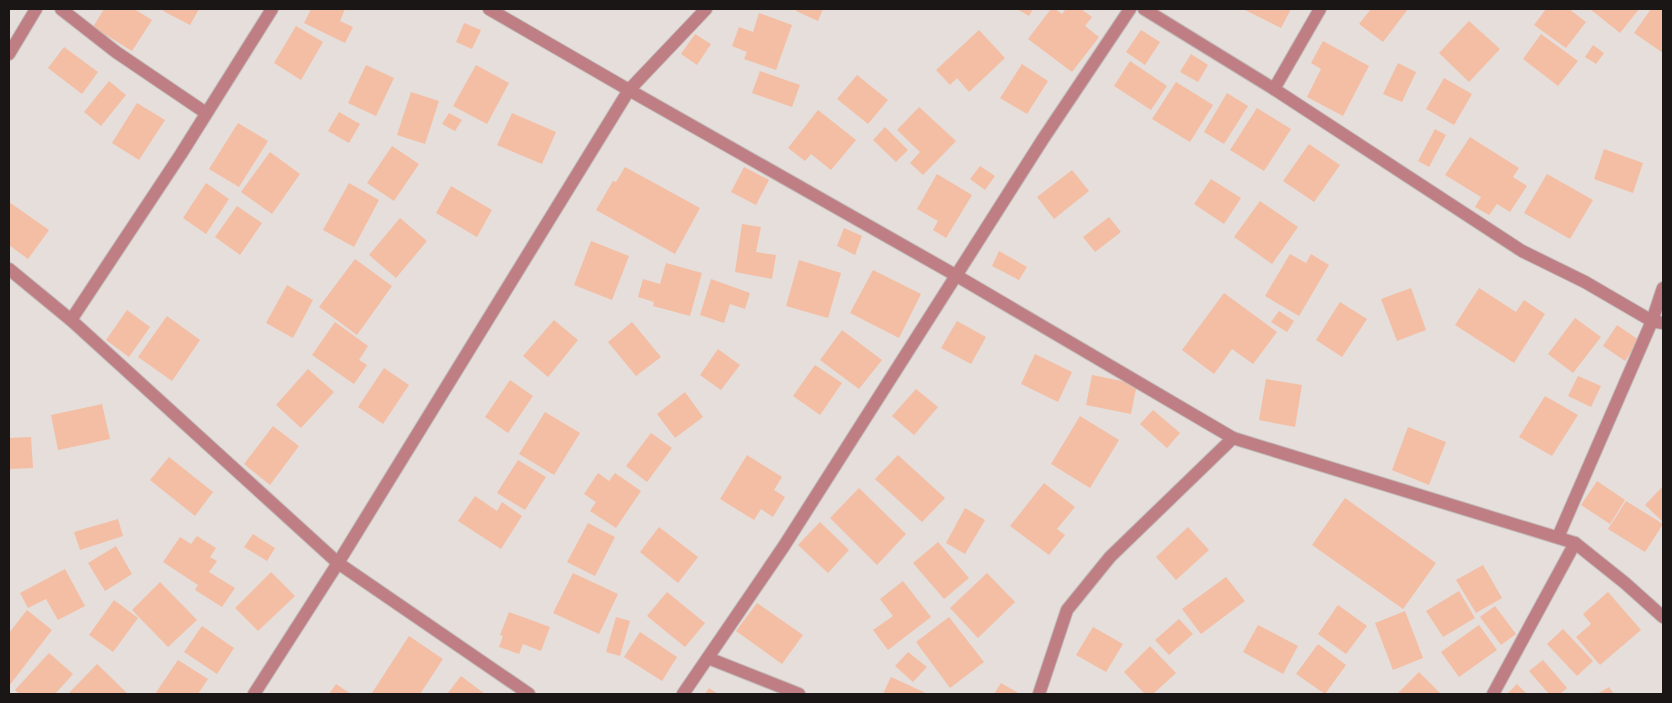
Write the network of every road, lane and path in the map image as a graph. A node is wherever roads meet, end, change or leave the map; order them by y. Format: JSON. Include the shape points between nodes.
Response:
{"nodes":[{"id":1,"x":36,"y":9,"type":"edge"},
{"id":2,"x":61,"y":9,"type":"edge"},
{"id":3,"x":272,"y":9,"type":"edge"},
{"id":4,"x":489,"y":9,"type":"edge"},
{"id":5,"x":706,"y":9,"type":"edge"},
{"id":6,"x":1130,"y":9,"type":"edge"},
{"id":7,"x":1144,"y":9,"type":"edge"},
{"id":8,"x":1320,"y":9,"type":"edge"},
{"id":9,"x":9,"y":54,"type":"edge"},
{"id":10,"x":1274,"y":89,"type":"junction"},
{"id":11,"x":629,"y":90,"type":"junction"},
{"id":12,"x":206,"y":113,"type":"junction"},
{"id":13,"x":9,"y":269,"type":"edge"},
{"id":14,"x":957,"y":276,"type":"junction"},
{"id":15,"x":1663,"y":288,"type":"edge"},
{"id":16,"x":71,"y":320,"type":"junction"},
{"id":17,"x":1658,"y":322,"type":"edge"},
{"id":18,"x":1233,"y":438,"type":"junction"},
{"id":19,"x":1558,"y":537,"type":"junction"},
{"id":20,"x":1575,"y":543,"type":"junction"},
{"id":21,"x":338,"y":563,"type":"junction"},
{"id":22,"x":1663,"y":617,"type":"edge"},
{"id":23,"x":708,"y":658,"type":"junction"},
{"id":24,"x":254,"y":694,"type":"edge"},
{"id":25,"x":529,"y":694,"type":"edge"},
{"id":26,"x":683,"y":694,"type":"edge"},
{"id":27,"x":798,"y":694,"type":"edge"},
{"id":28,"x":1039,"y":694,"type":"edge"},
{"id":29,"x":1493,"y":694,"type":"edge"}],
"edges":[{"from":1,"to":9,"type":"street"},
{"from":2,"to":12,"type":"street","via":[[116,52]]},
{"from":3,"to":12,"type":"street"},
{"from":4,"to":11,"type":"street"},
{"from":5,"to":11,"type":"street"},
{"from":6,"to":14,"type":"street"},
{"from":7,"to":10,"type":"street"},
{"from":8,"to":10,"type":"street"},
{"from":10,"to":17,"type":"street","via":[[1522,251]]},
{"from":11,"to":14,"type":"street"},
{"from":11,"to":21,"type":"street"},
{"from":12,"to":16,"type":"street"},
{"from":13,"to":16,"type":"street"},
{"from":14,"to":18,"type":"street"},
{"from":14,"to":23,"type":"street","via":[[784,546]]},
{"from":15,"to":17,"type":"street"},
{"from":16,"to":21,"type":"street"},
{"from":17,"to":19,"type":"street"},
{"from":18,"to":19,"type":"street"},
{"from":18,"to":28,"type":"street","via":[[1110,557],[1066,610]]},
{"from":19,"to":20,"type":"street"},
{"from":20,"to":22,"type":"street"},
{"from":20,"to":29,"type":"street"},
{"from":21,"to":24,"type":"street"},
{"from":21,"to":25,"type":"street"},
{"from":23,"to":26,"type":"street"},
{"from":23,"to":27,"type":"street"}]}
